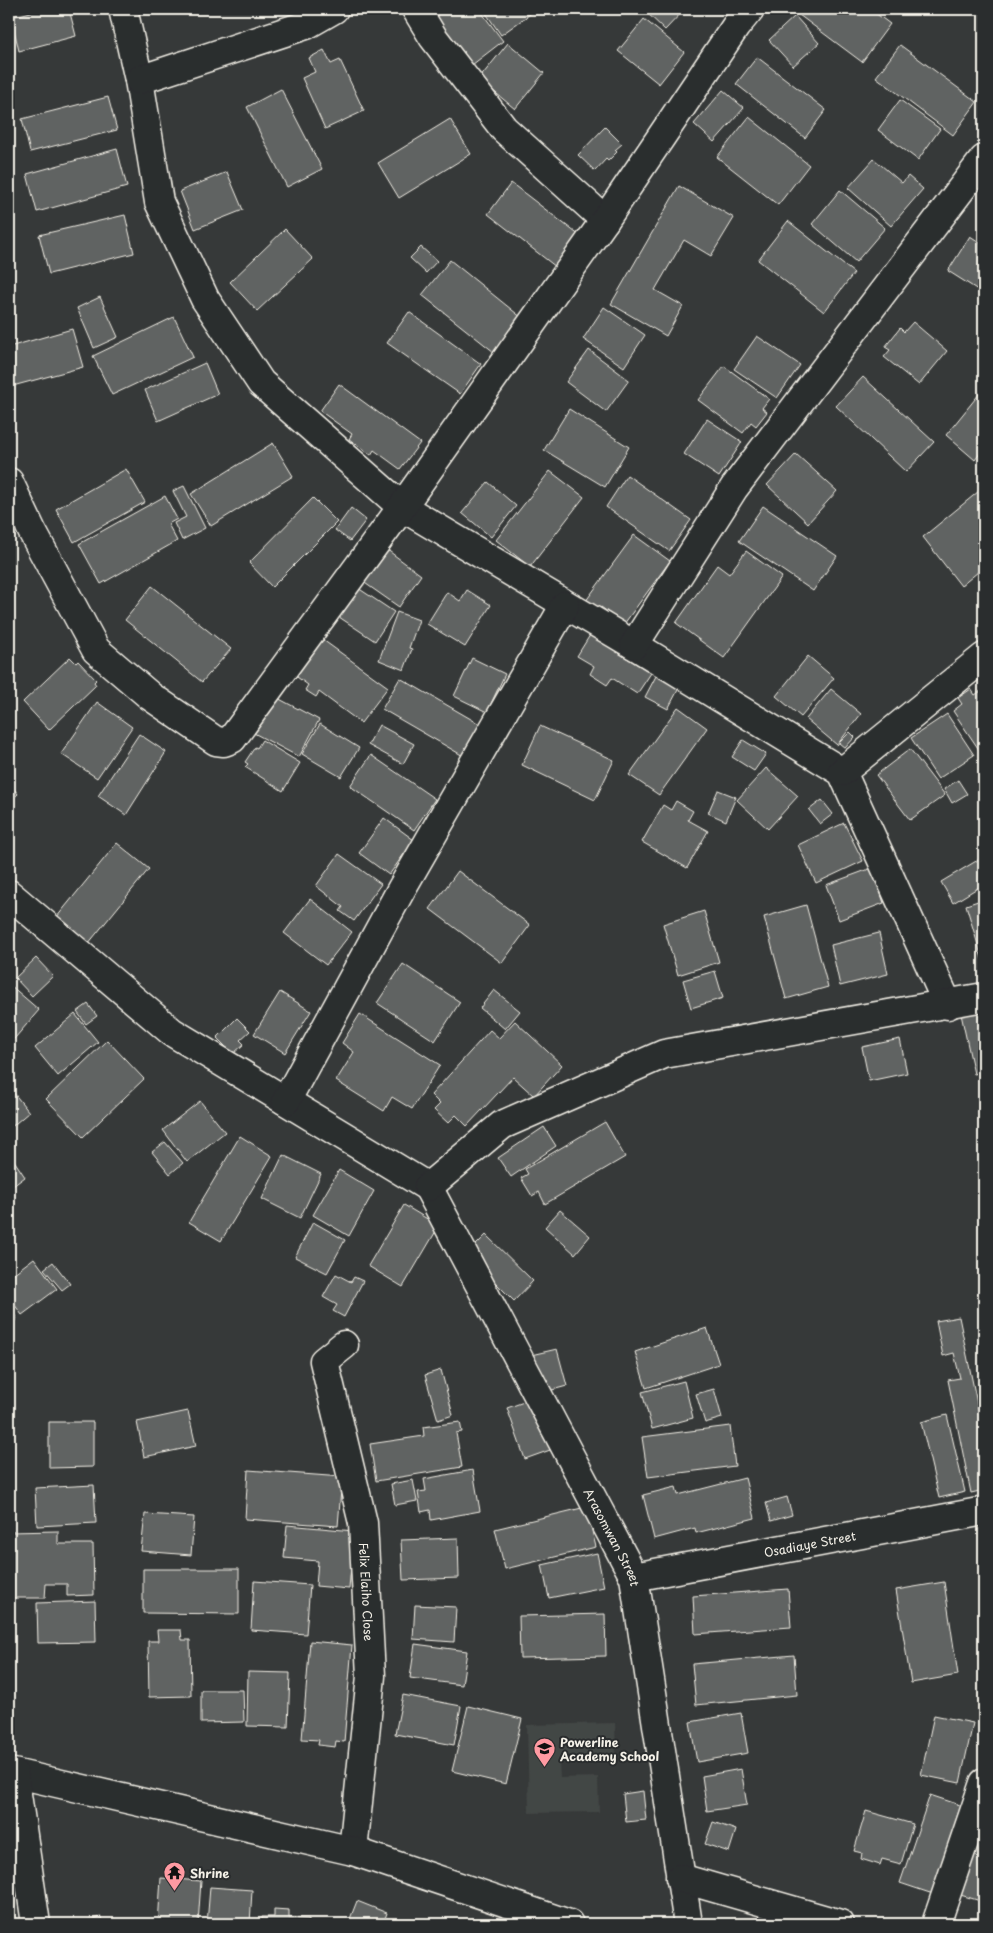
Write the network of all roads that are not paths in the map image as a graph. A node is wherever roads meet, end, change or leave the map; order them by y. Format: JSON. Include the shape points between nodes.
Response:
{"nodes":[{"id":1,"x":123,"y":9,"type":"edge"},
{"id":2,"x":334,"y":9,"type":"edge"},
{"id":3,"x":416,"y":9,"type":"edge"},
{"id":4,"x":750,"y":9,"type":"edge"},
{"id":5,"x":139,"y":80,"type":"junction"},
{"id":6,"x":984,"y":159,"type":"edge"},
{"id":7,"x":605,"y":220,"type":"junction"},
{"id":8,"x":9,"y":482,"type":"edge"},
{"id":9,"x":402,"y":507,"type":"junction"},
{"id":10,"x":565,"y":605,"type":"junction"},
{"id":11,"x":634,"y":645,"type":"junction"},
{"id":12,"x":984,"y":656,"type":"edge"},
{"id":13,"x":842,"y":772,"type":"junction"},
{"id":14,"x":9,"y":894,"type":"edge"},
{"id":15,"x":984,"y":997,"type":"edge"},
{"id":16,"x":948,"y":1005,"type":"junction"},
{"id":17,"x":286,"y":1101,"type":"junction"},
{"id":18,"x":428,"y":1187,"type":"junction"},
{"id":19,"x":344,"y":1345,"type":"dead end"},
{"id":20,"x":984,"y":1511,"type":"edge"},
{"id":21,"x":634,"y":1577,"type":"junction"},
{"id":22,"x":11,"y":1773,"type":"edge"},
{"id":23,"x":984,"y":1783,"type":"edge"},
{"id":24,"x":353,"y":1851,"type":"junction"},
{"id":25,"x":680,"y":1878,"type":"junction"},
{"id":26,"x":36,"y":1924,"type":"edge"},
{"id":27,"x":569,"y":1924,"type":"edge"},
{"id":28,"x":688,"y":1924,"type":"edge"},
{"id":29,"x":840,"y":1924,"type":"edge"},
{"id":30,"x":936,"y":1924,"type":"edge"}],
"edges":[{"from":1,"to":5,"type":"street"},
{"from":2,"to":5,"type":"street","via":[[306,25]]},
{"from":3,"to":7,"type":"street","via":[[432,37],[504,129]]},
{"from":4,"to":7,"type":"street"},
{"from":5,"to":9,"type":"street","via":[[159,202],[205,299],[261,383]]},
{"from":6,"to":11,"type":"street","via":[[734,488]]},
{"from":7,"to":9,"type":"street"},
{"from":8,"to":9,"type":"street","via":[[96,650],[150,696],[216,741],[224,742],[232,739]]},
{"from":9,"to":10,"type":"street"},
{"from":10,"to":11,"type":"street"},
{"from":10,"to":17,"type":"street","via":[[402,888]]},
{"from":11,"to":13,"type":"street"},
{"from":12,"to":13,"type":"street"},
{"from":13,"to":16,"type":"street"},
{"from":14,"to":17,"type":"street","via":[[172,1032]]},
{"from":15,"to":16,"type":"street"},
{"from":16,"to":18,"type":"street","via":[[664,1054],[502,1125]]},
{"from":17,"to":18,"type":"street"},
{"from":18,"to":21,"type":"street","name":"Arasomwan Street"},
{"from":19,"to":24,"type":"street","name":"Felix Elaiho Close","via":[[324,1362],[363,1523],[371,1676]]},
{"from":20,"to":21,"type":"street","name":"Osadiaye Street"},
{"from":21,"to":25,"type":"street","name":"Arasomwan Street"},
{"from":22,"to":24,"type":"street"},
{"from":22,"to":26,"type":"street"},
{"from":23,"to":30,"type":"street"},
{"from":24,"to":27,"type":"street"},
{"from":25,"to":28,"type":"street","name":"Arasomwan Street"},
{"from":25,"to":29,"type":"street"}]}
